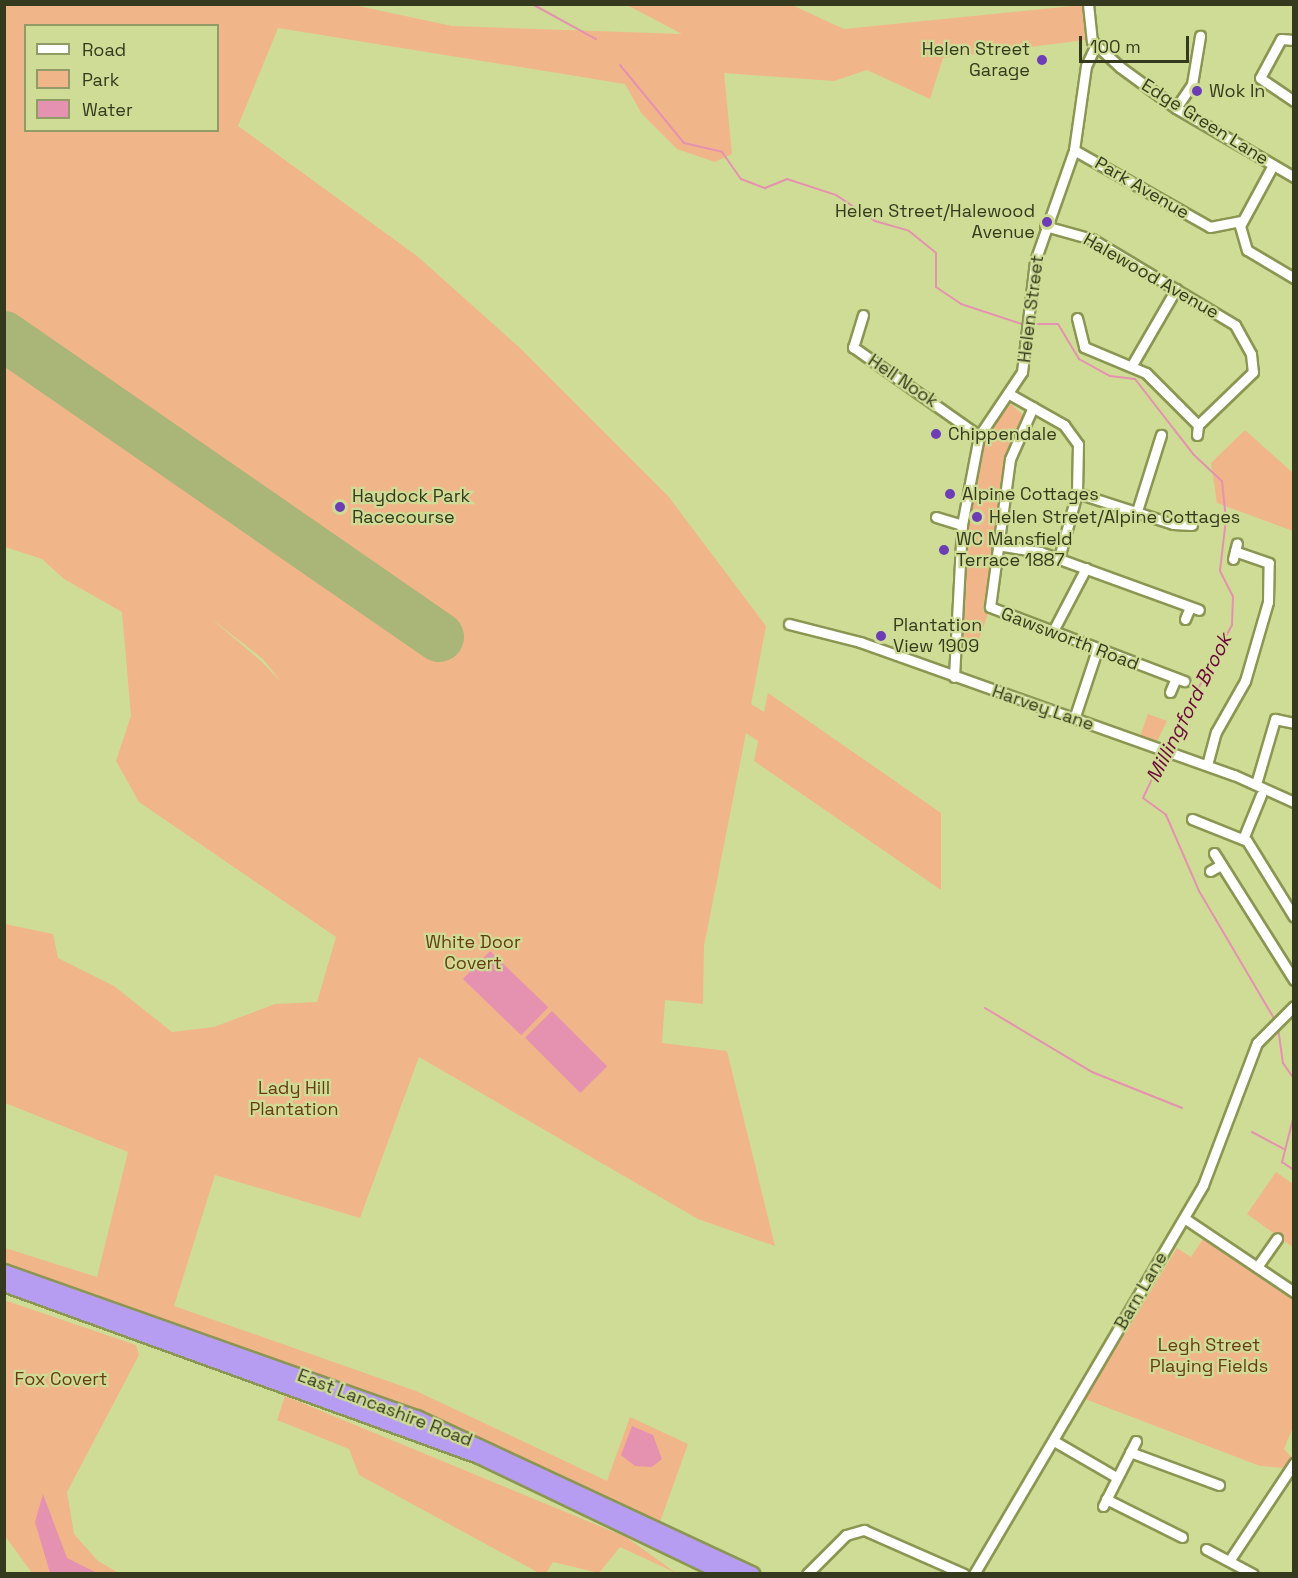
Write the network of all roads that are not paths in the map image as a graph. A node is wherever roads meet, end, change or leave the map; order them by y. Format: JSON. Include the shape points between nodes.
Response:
{"nodes":[{"id":1,"x":1088,"y":4,"type":"edge"},
{"id":2,"x":1293,"y":40,"type":"edge"},
{"id":3,"x":1196,"y":41,"type":"dead end"},
{"id":4,"x":1096,"y":45,"type":"junction"},
{"id":5,"x":1293,"y":101,"type":"edge"},
{"id":6,"x":1176,"y":108,"type":"junction"},
{"id":7,"x":1074,"y":150,"type":"junction"},
{"id":8,"x":1273,"y":165,"type":"junction"},
{"id":9,"x":1293,"y":177,"type":"edge"},
{"id":10,"x":1241,"y":221,"type":"junction"},
{"id":11,"x":1045,"y":226,"type":"junction"},
{"id":12,"x":1293,"y":278,"type":"edge"},
{"id":13,"x":1176,"y":289,"type":"junction"},
{"id":14,"x":863,"y":315,"type":"dead end"},
{"id":15,"x":1090,"y":322,"type":"dead end"},
{"id":16,"x":1132,"y":365,"type":"junction"},
{"id":17,"x":1011,"y":395,"type":"junction"},
{"id":18,"x":1033,"y":407,"type":"junction"},
{"id":19,"x":1198,"y":425,"type":"junction"},
{"id":20,"x":1197,"y":435,"type":"dead end"},
{"id":21,"x":980,"y":436,"type":"junction"},
{"id":22,"x":1173,"y":443,"type":"dead end"},
{"id":23,"x":1077,"y":493,"type":"junction"},
{"id":24,"x":1137,"y":511,"type":"junction"},
{"id":25,"x":936,"y":517,"type":"dead end"},
{"id":26,"x":962,"y":525,"type":"junction"},
{"id":27,"x":1192,"y":525,"type":"dead end"},
{"id":28,"x":997,"y":545,"type":"junction"},
{"id":29,"x":1235,"y":551,"type":"dead end"},
{"id":30,"x":1059,"y":558,"type":"junction"},
{"id":31,"x":1086,"y":568,"type":"junction"},
{"id":32,"x":1185,"y":619,"type":"dead end"},
{"id":33,"x":789,"y":624,"type":"dead end"},
{"id":34,"x":1053,"y":631,"type":"junction"},
{"id":35,"x":1097,"y":650,"type":"junction"},
{"id":36,"x":954,"y":677,"type":"junction"},
{"id":37,"x":1170,"y":692,"type":"dead end"},
{"id":38,"x":1074,"y":719,"type":"junction"},
{"id":39,"x":1293,"y":723,"type":"edge"},
{"id":40,"x":1206,"y":765,"type":"junction"},
{"id":41,"x":1256,"y":784,"type":"junction"},
{"id":42,"x":1261,"y":795,"type":"dead end"},
{"id":43,"x":1293,"y":802,"type":"edge"},
{"id":44,"x":1192,"y":819,"type":"dead end"},
{"id":45,"x":1243,"y":839,"type":"junction"},
{"id":46,"x":1214,"y":853,"type":"dead end"},
{"id":47,"x":1221,"y":865,"type":"junction"},
{"id":48,"x":1210,"y":871,"type":"dead end"},
{"id":49,"x":1293,"y":917,"type":"edge"},
{"id":50,"x":1293,"y":980,"type":"edge"},
{"id":51,"x":1293,"y":1006,"type":"edge"},
{"id":52,"x":1184,"y":1218,"type":"junction"},
{"id":53,"x":1277,"y":1238,"type":"dead end"},
{"id":54,"x":1257,"y":1267,"type":"junction"},
{"id":55,"x":4,"y":1272,"type":"edge"},
{"id":56,"x":4,"y":1284,"type":"edge"},
{"id":57,"x":1293,"y":1292,"type":"edge"},
{"id":58,"x":1054,"y":1441,"type":"junction"},
{"id":59,"x":1136,"y":1442,"type":"dead end"},
{"id":60,"x":1130,"y":1452,"type":"junction"},
{"id":61,"x":1293,"y":1463,"type":"edge"},
{"id":62,"x":1116,"y":1476,"type":"junction"},
{"id":63,"x":1219,"y":1485,"type":"dead end"},
{"id":64,"x":1182,"y":1537,"type":"dead end"},
{"id":65,"x":1206,"y":1549,"type":"dead end"},
{"id":66,"x":1229,"y":1561,"type":"junction"},
{"id":67,"x":724,"y":1574,"type":"edge"},
{"id":68,"x":752,"y":1574,"type":"edge"},
{"id":69,"x":807,"y":1574,"type":"edge"},
{"id":70,"x":964,"y":1574,"type":"edge"},
{"id":71,"x":974,"y":1574,"type":"edge"},
{"id":72,"x":1253,"y":1574,"type":"edge"}],
"edges":[{"from":1,"to":4,"type":"street","via":[[1090,34]]},
{"from":2,"to":5,"type":"street","via":[[1281,39],[1260,78]]},
{"from":3,"to":6,"type":"street","via":[[1191,87]]},
{"from":4,"to":6,"type":"street","name":"Edge Green Lane"},
{"from":4,"to":7,"type":"street","name":"Helen Street","via":[[1086,66]]},
{"from":6,"to":8,"type":"street","name":"Edge Green Lane"},
{"from":7,"to":10,"type":"street","name":"Park Avenue","via":[[1210,227]]},
{"from":7,"to":11,"type":"street","name":"Helen Street"},
{"from":8,"to":9,"type":"street","name":"Edge Green Lane"},
{"from":8,"to":10,"type":"street"},
{"from":10,"to":12,"type":"street","via":[[1247,250]]},
{"from":11,"to":13,"type":"street","name":"Halewood Avenue","via":[[1092,239]]},
{"from":11,"to":17,"type":"street","name":"Helen Street","via":[[1035,261],[1022,372]]},
{"from":13,"to":16,"type":"street"},
{"from":13,"to":19,"type":"street","name":"Halewood Avenue","via":[[1231,321],[1254,363],[1250,376]]},
{"from":14,"to":21,"type":"street","name":"Hell Nook","via":[[853,347]]},
{"from":15,"to":16,"type":"street","via":[[1078,321],[1091,352]]},
{"from":16,"to":19,"type":"street"},
{"from":17,"to":18,"type":"street"},
{"from":17,"to":21,"type":"street","name":"Helen Street"},
{"from":18,"to":23,"type":"street","via":[[1076,437]]},
{"from":18,"to":28,"type":"street","name":"Gawsworth Road","via":[[1010,459]]},
{"from":19,"to":20,"type":"street"},
{"from":21,"to":26,"type":"street","name":"Helen Street"},
{"from":22,"to":24,"type":"street","via":[[1161,438]]},
{"from":23,"to":24,"type":"street"},
{"from":23,"to":30,"type":"street"},
{"from":24,"to":27,"type":"street","via":[[1173,524]]},
{"from":25,"to":26,"type":"street"},
{"from":26,"to":36,"type":"street","name":"Helen Street"},
{"from":28,"to":30,"type":"street"},
{"from":28,"to":34,"type":"street","name":"Gawsworth Road","via":[[990,607]]},
{"from":29,"to":40,"type":"street","via":[[1269,563],[1268,602],[1245,681],[1216,732]]},
{"from":30,"to":31,"type":"street"},
{"from":31,"to":32,"type":"street","via":[[1194,608]]},
{"from":31,"to":34,"type":"street"},
{"from":33,"to":36,"type":"street","name":"Harvey Lane","via":[[860,642]]},
{"from":34,"to":35,"type":"street","name":"Gawsworth Road"},
{"from":35,"to":37,"type":"street","name":"Gawsworth Road","via":[[1180,680]]},
{"from":35,"to":38,"type":"street"},
{"from":36,"to":38,"type":"street","name":"Harvey Lane"},
{"from":38,"to":40,"type":"street","name":"Harvey Lane"},
{"from":39,"to":41,"type":"street","via":[[1275,719]]},
{"from":40,"to":41,"type":"street","name":"Harvey Lane"},
{"from":41,"to":43,"type":"street","name":"Harvey Lane"},
{"from":42,"to":45,"type":"street"},
{"from":44,"to":45,"type":"street"},
{"from":45,"to":49,"type":"street"},
{"from":46,"to":47,"type":"street"},
{"from":47,"to":48,"type":"street"},
{"from":47,"to":50,"type":"street"},
{"from":51,"to":52,"type":"street","name":"Barn Lane","via":[[1274,1022],[1253,1052],[1220,1149]]},
{"from":52,"to":54,"type":"street"},
{"from":52,"to":58,"type":"street","name":"Barn Lane"},
{"from":53,"to":54,"type":"street"},
{"from":54,"to":57,"type":"street"},
{"from":55,"to":68,"type":"highway","name":"East Lancashire Road","via":[[450,1432]]},
{"from":56,"to":67,"type":"highway","name":"East Lancashire Road","via":[[479,1456]]},
{"from":58,"to":62,"type":"street"},
{"from":58,"to":71,"type":"street","name":"Barn Lane"},
{"from":59,"to":60,"type":"street"},
{"from":60,"to":62,"type":"street"},
{"from":60,"to":63,"type":"street","via":[[1209,1478]]},
{"from":61,"to":66,"type":"street"},
{"from":62,"to":64,"type":"street","via":[[1105,1503],[1169,1538]]},
{"from":65,"to":66,"type":"street"},
{"from":66,"to":72,"type":"street"},
{"from":69,"to":70,"type":"street","via":[[846,1535],[864,1530]]}]}
